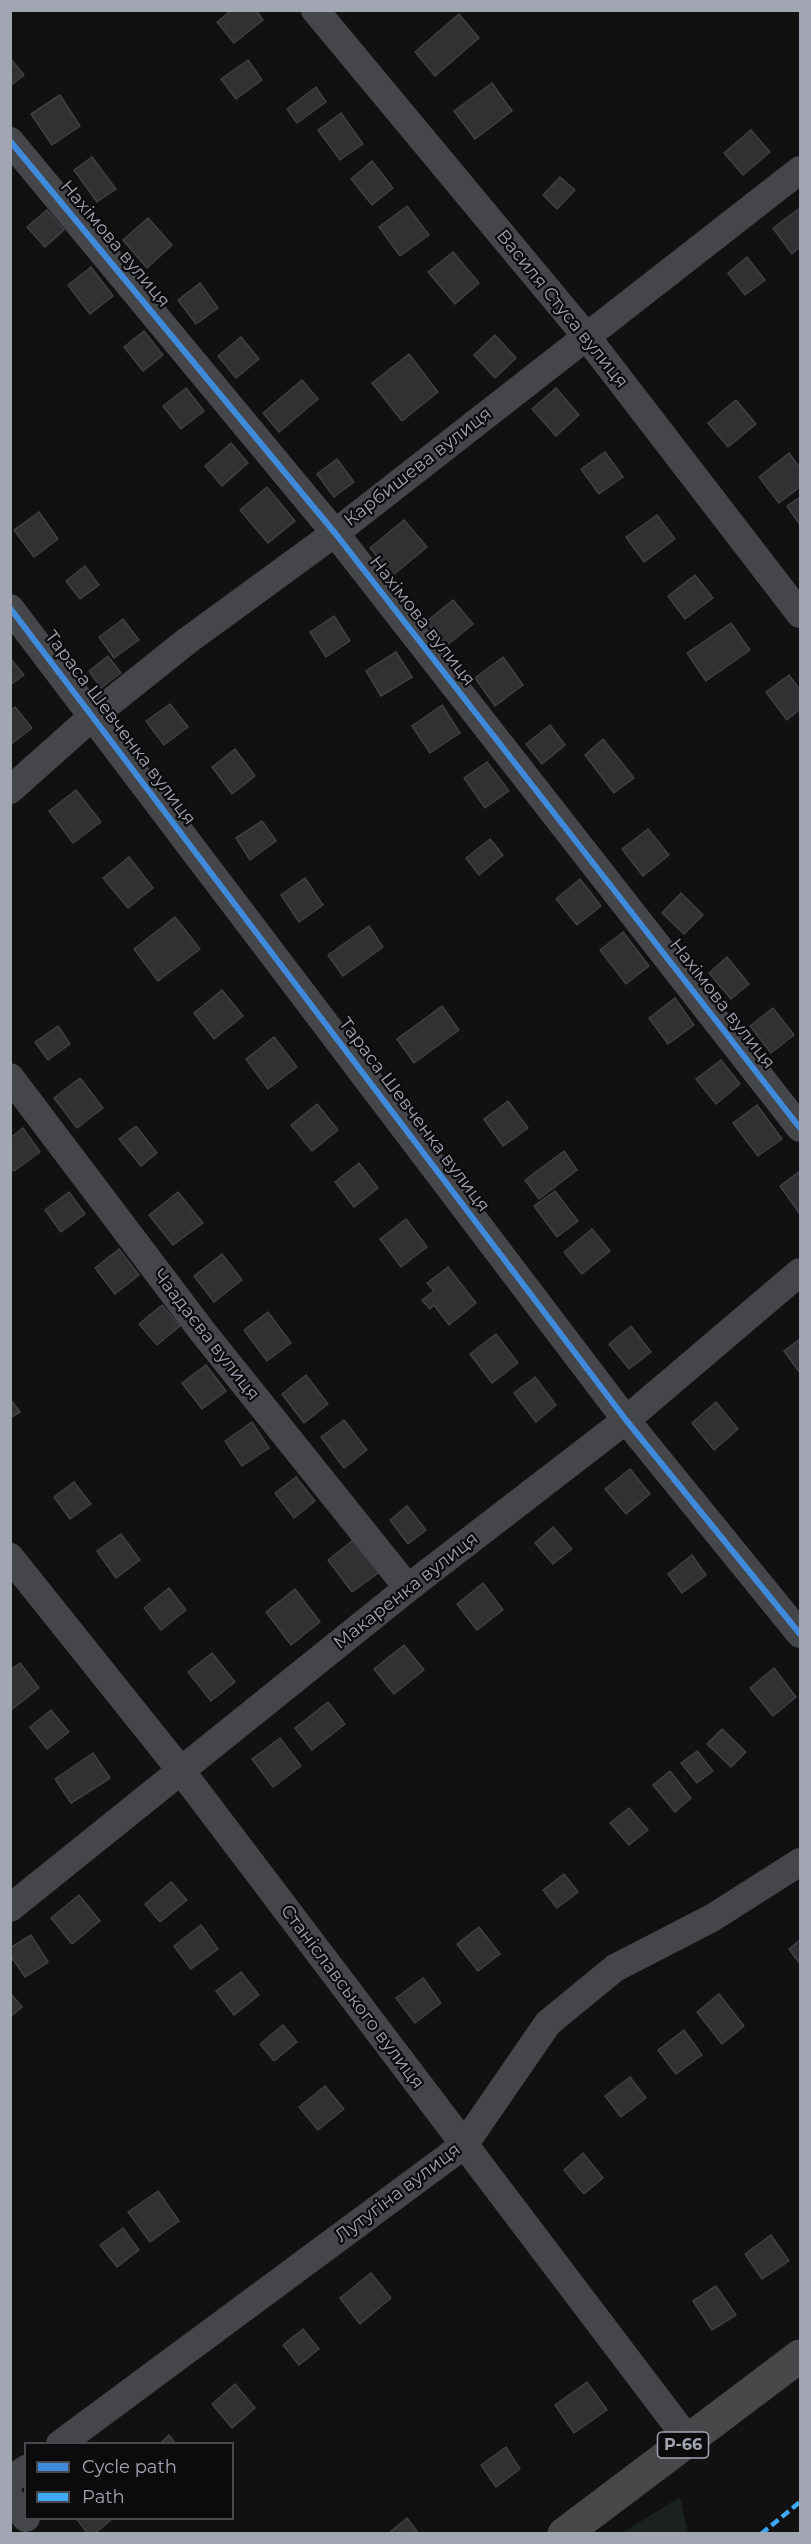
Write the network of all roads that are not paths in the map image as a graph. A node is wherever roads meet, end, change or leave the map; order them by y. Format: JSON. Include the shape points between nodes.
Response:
{"nodes":[{"id":1,"x":315,"y":10,"type":"edge"},
{"id":2,"x":10,"y":141,"type":"edge"},
{"id":3,"x":801,"y":170,"type":"edge"},
{"id":4,"x":586,"y":336,"type":"junction"},
{"id":5,"x":334,"y":533,"type":"junction"},
{"id":6,"x":10,"y":608,"type":"edge"},
{"id":7,"x":801,"y":614,"type":"edge"},
{"id":8,"x":93,"y":716,"type":"junction"},
{"id":9,"x":10,"y":790,"type":"edge"},
{"id":10,"x":10,"y":1077,"type":"edge"},
{"id":11,"x":801,"y":1128,"type":"edge"},
{"id":12,"x":801,"y":1272,"type":"edge"},
{"id":13,"x":626,"y":1420,"type":"junction"},
{"id":14,"x":10,"y":1557,"type":"edge"},
{"id":15,"x":408,"y":1588,"type":"junction"},
{"id":16,"x":801,"y":1634,"type":"edge"},
{"id":17,"x":182,"y":1772,"type":"junction"},
{"id":18,"x":801,"y":1862,"type":"edge"},
{"id":19,"x":10,"y":1908,"type":"edge"},
{"id":20,"x":464,"y":2145,"type":"junction"},
{"id":21,"x":801,"y":2356,"type":"edge"},
{"id":22,"x":689,"y":2440,"type":"junction"},
{"id":23,"x":63,"y":2442,"type":"edge"},
{"id":24,"x":24,"y":2470,"type":"edge"},
{"id":25,"x":10,"y":2480,"type":"edge"},
{"id":26,"x":10,"y":2498,"type":"edge"},
{"id":27,"x":24,"y":2516,"type":"edge"},
{"id":28,"x":27,"y":2520,"type":"edge"},
{"id":29,"x":37,"y":2534,"type":"edge"},
{"id":30,"x":564,"y":2534,"type":"edge"}],
"edges":[{"from":1,"to":4,"type":"street","name":"Василя Стуса вулиця"},
{"from":2,"to":5,"type":"street","name":"Нахімова вулиця"},
{"from":3,"to":4,"type":"street","name":"Карбишева вулиця"},
{"from":4,"to":5,"type":"street","name":"Карбишева вулиця"},
{"from":4,"to":7,"type":"street","name":"Василя Стуса вулиця"},
{"from":5,"to":8,"type":"street","name":"Карбишева вулиця"},
{"from":5,"to":11,"type":"street","name":"Нахімова вулиця"},
{"from":6,"to":8,"type":"street","name":"Тараса Шевченка вулиця"},
{"from":8,"to":9,"type":"street","name":"Карбишева вулиця"},
{"from":8,"to":13,"type":"street","name":"Тараса Шевченка вулиця"},
{"from":10,"to":15,"type":"street","name":"Чаадаєва вулиця","via":[[202,1331]]},
{"from":12,"to":13,"type":"street","name":"Макаренка вулиця"},
{"from":13,"to":15,"type":"street","name":"Макаренка вулиця"},
{"from":13,"to":16,"type":"street","name":"Тараса Шевченка вулиця"},
{"from":14,"to":17,"type":"street","name":"Станіславського вулиця"},
{"from":15,"to":17,"type":"street","name":"Макаренка вулиця"},
{"from":17,"to":19,"type":"street","name":"Макаренка вулиця"},
{"from":17,"to":20,"type":"street","name":"Станіславського вулиця"},
{"from":18,"to":20,"type":"street","name":"Лутугіна вулиця","via":[[712,1918],[615,1968],[548,2023]]},
{"from":20,"to":22,"type":"street","name":"Станіславського вулиця"},
{"from":20,"to":23,"type":"street","name":"Лутугіна вулиця"},
{"from":21,"to":22,"type":"main road","number":"Р-66"},
{"from":22,"to":30,"type":"main road","number":"Р-66"},
{"from":24,"to":25,"type":"street"},
{"from":26,"to":27,"type":"street"},
{"from":28,"to":29,"type":"street"}]}
